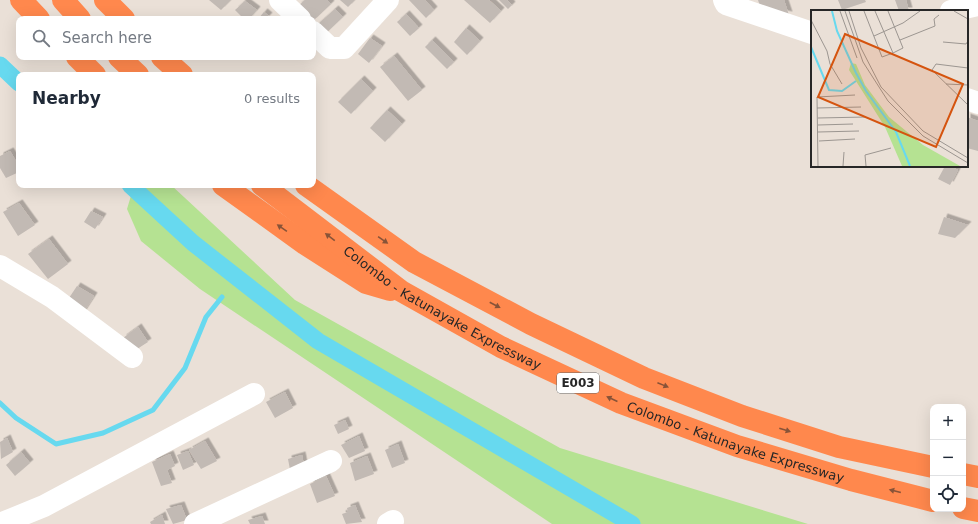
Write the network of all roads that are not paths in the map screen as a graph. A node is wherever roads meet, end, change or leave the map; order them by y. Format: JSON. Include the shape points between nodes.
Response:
{"nodes":[{"id":1,"x":21,"y":0,"type":"edge"},
{"id":2,"x":63,"y":0,"type":"edge"},
{"id":3,"x":104,"y":0,"type":"edge"},
{"id":4,"x":280,"y":0,"type":"edge"},
{"id":5,"x":388,"y":0,"type":"edge"},
{"id":6,"x":724,"y":0,"type":"edge"},
{"id":7,"x":978,"y":5,"type":"edge"},
{"id":8,"x":956,"y":10,"type":"edge"},
{"id":9,"x":36,"y":16,"type":"edge"},
{"id":10,"x":77,"y":16,"type":"edge"},
{"id":11,"x":121,"y":16,"type":"edge"},
{"id":12,"x":297,"y":16,"type":"edge"},
{"id":13,"x":811,"y":33,"type":"edge"},
{"id":14,"x":316,"y":35,"type":"edge"},
{"id":15,"x":80,"y":60,"type":"edge"},
{"id":16,"x":122,"y":60,"type":"edge"},
{"id":17,"x":165,"y":60,"type":"edge"},
{"id":18,"x":93,"y":72,"type":"edge"},
{"id":19,"x":135,"y":72,"type":"edge"},
{"id":20,"x":179,"y":72,"type":"edge"},
{"id":21,"x":968,"y":99,"type":"edge"},
{"id":22,"x":978,"y":103,"type":"edge"},
{"id":23,"x":227,"y":188,"type":"edge"},
{"id":24,"x":266,"y":188,"type":"edge"},
{"id":25,"x":310,"y":188,"type":"edge"},
{"id":26,"x":0,"y":266,"type":"edge"},
{"id":27,"x":401,"y":292,"type":"junction"},
{"id":28,"x":132,"y":357,"type":"dead end"},
{"id":29,"x":254,"y":394,"type":"dead end"},
{"id":30,"x":331,"y":461,"type":"dead end"},
{"id":31,"x":930,"y":466,"type":"edge"},
{"id":32,"x":966,"y":475,"type":"edge"},
{"id":33,"x":978,"y":477,"type":"edge"},
{"id":34,"x":930,"y":500,"type":"edge"},
{"id":35,"x":966,"y":509,"type":"edge"},
{"id":36,"x":978,"y":511,"type":"edge"},
{"id":37,"x":0,"y":524,"type":"edge"},
{"id":38,"x":194,"y":524,"type":"edge"}],
"edges":[{"from":1,"to":9,"type":"highway"},
{"from":2,"to":10,"type":"highway"},
{"from":3,"to":11,"type":"highway"},
{"from":4,"to":12,"type":"street"},
{"from":5,"to":14,"type":"street","via":[[344,48],[330,48]]},
{"from":6,"to":13,"type":"street","via":[[726,4]]},
{"from":7,"to":8,"type":"street"},
{"from":15,"to":18,"type":"highway"},
{"from":16,"to":19,"type":"highway"},
{"from":17,"to":20,"type":"highway"},
{"from":21,"to":22,"type":"street"},
{"from":27,"to":23,"type":"highway","one_way":true,"via":[[366,283],[305,244]]},
{"from":27,"to":24,"type":"highway","name":"Colombo - Katunayake Expressway","number":"E003","one_way":true},
{"from":25,"to":31,"type":"highway","name":"Colombo - Katunayake Expressway","number":"E003","one_way":true,"via":[[414,262],[531,324],[644,378],[742,416],[839,447]]},
{"from":26,"to":28,"type":"street","via":[[52,297]]},
{"from":34,"to":27,"type":"highway","name":"Colombo - Katunayake Expressway","number":"E003","one_way":true,"via":[[737,446],[621,403],[501,347]]},
{"from":29,"to":37,"type":"street","via":[[44,506]]},
{"from":30,"to":38,"type":"street"},
{"from":32,"to":33,"type":"highway"},
{"from":35,"to":36,"type":"highway"}]}
